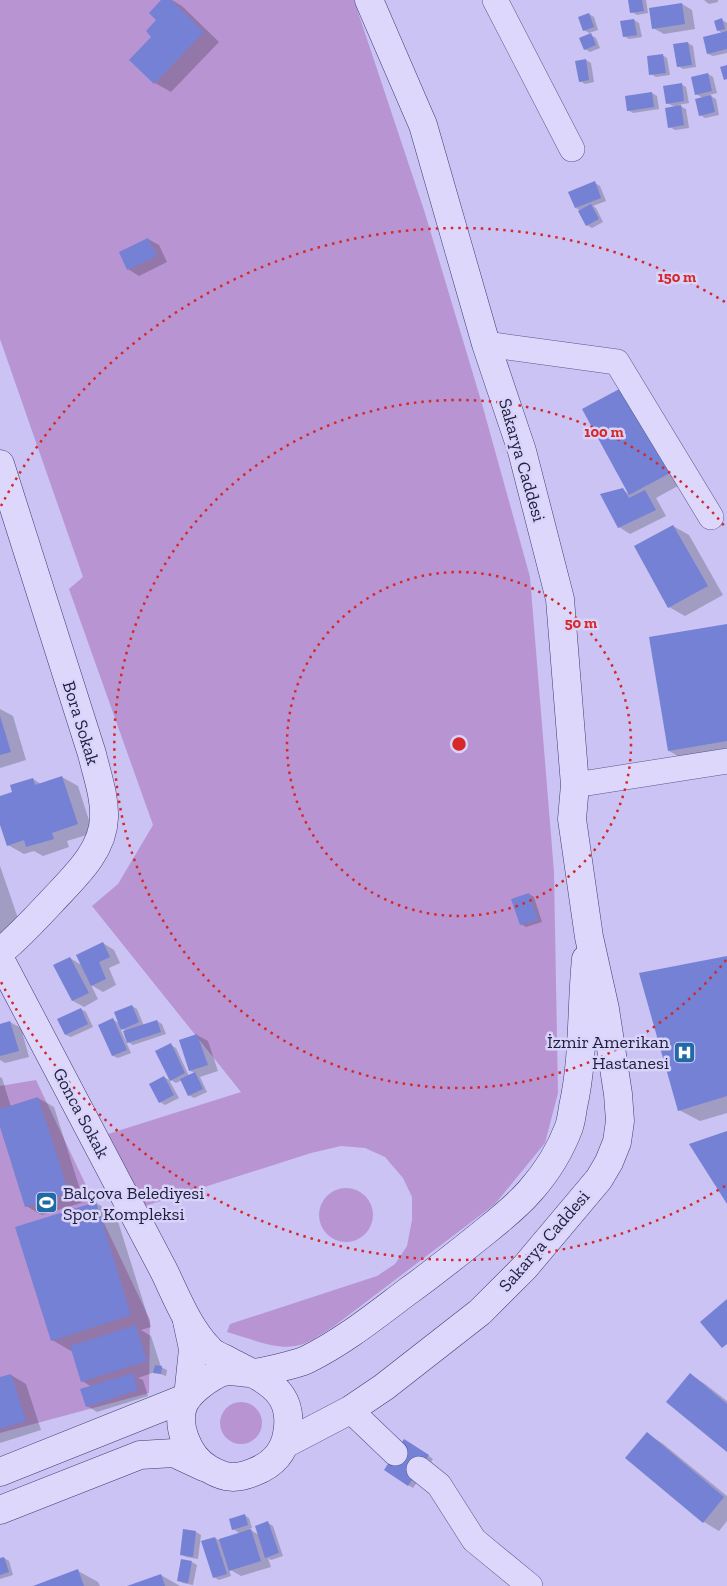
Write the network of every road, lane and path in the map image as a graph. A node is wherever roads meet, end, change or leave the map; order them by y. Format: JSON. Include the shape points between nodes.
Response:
{"nodes":[{"id":1,"x":369,"y":0,"type":"edge"},
{"id":2,"x":495,"y":0,"type":"edge"},
{"id":3,"x":572,"y":149,"type":"dead end"},
{"id":4,"x":486,"y":344,"type":"junction"},
{"id":5,"x":0,"y":464,"type":"edge"},
{"id":6,"x":711,"y":518,"type":"dead end"},
{"id":7,"x":727,"y":762,"type":"edge"},
{"id":8,"x":575,"y":785,"type":"junction"},
{"id":9,"x":588,"y":938,"type":"junction"},
{"id":10,"x":0,"y":952,"type":"edge"},
{"id":11,"x":0,"y":960,"type":"edge"},
{"id":12,"x":187,"y":1321,"type":"junction"},
{"id":13,"x":251,"y":1373,"type":"junction"},
{"id":14,"x":188,"y":1397,"type":"junction"},
{"id":15,"x":350,"y":1410,"type":"junction"},
{"id":16,"x":285,"y":1444,"type":"junction"},
{"id":17,"x":395,"y":1453,"type":"dead end"},
{"id":18,"x":206,"y":1468,"type":"junction"},
{"id":19,"x":419,"y":1468,"type":"dead end"},
{"id":20,"x":0,"y":1472,"type":"edge"},
{"id":21,"x":0,"y":1510,"type":"edge"},
{"id":22,"x":530,"y":1586,"type":"edge"}],
"edges":[{"from":1,"to":4,"type":"main road","name":"Sakarya Caddesi","via":[[423,125]]},
{"from":2,"to":3,"type":"street"},
{"from":4,"to":6,"type":"street","via":[[617,362]]},
{"from":4,"to":8,"type":"main road","name":"Sakarya Caddesi","via":[[522,451],[560,599]]},
{"from":5,"to":10,"type":"main road","name":"Bora Sokak","via":[[92,754],[104,819],[95,849],[82,869],[20,936]]},
{"from":7,"to":8,"type":"street"},
{"from":8,"to":9,"type":"main road","name":"Sakarya Caddesi","via":[[572,819]]},
{"from":9,"to":13,"type":"main road","name":"Sakarya Caddesi","via":[[578,1085],[569,1126],[554,1160],[530,1191],[458,1254],[324,1351],[301,1362]]},
{"from":9,"to":15,"type":"main road","name":"Sakarya Caddesi","via":[[605,1009],[618,1094],[618,1142],[609,1162],[599,1179],[525,1267],[480,1312]]},
{"from":11,"to":12,"type":"main road","name":"Gonca Sokak","via":[[160,1263]]},
{"from":12,"to":13,"type":"main road","via":[[210,1351]]},
{"from":12,"to":14,"type":"main road","via":[[193,1349]]},
{"from":13,"to":14,"type":"main road","via":[[232,1370],[216,1374]]},
{"from":13,"to":16,"type":"main road","via":[[274,1386],[284,1400],[289,1416]]},
{"from":14,"to":18,"type":"main road","via":[[181,1414],[181,1426],[193,1454]]},
{"from":14,"to":20,"type":"main road"},
{"from":15,"to":16,"type":"main road","name":"Sakarya Caddesi"},
{"from":15,"to":17,"type":"street"},
{"from":16,"to":18,"type":"main road","via":[[277,1458],[265,1468],[244,1476],[224,1477]]},
{"from":18,"to":21,"type":"main road","via":[[174,1453],[140,1455]]},
{"from":19,"to":22,"type":"street","via":[[440,1485],[474,1540]]}]}
